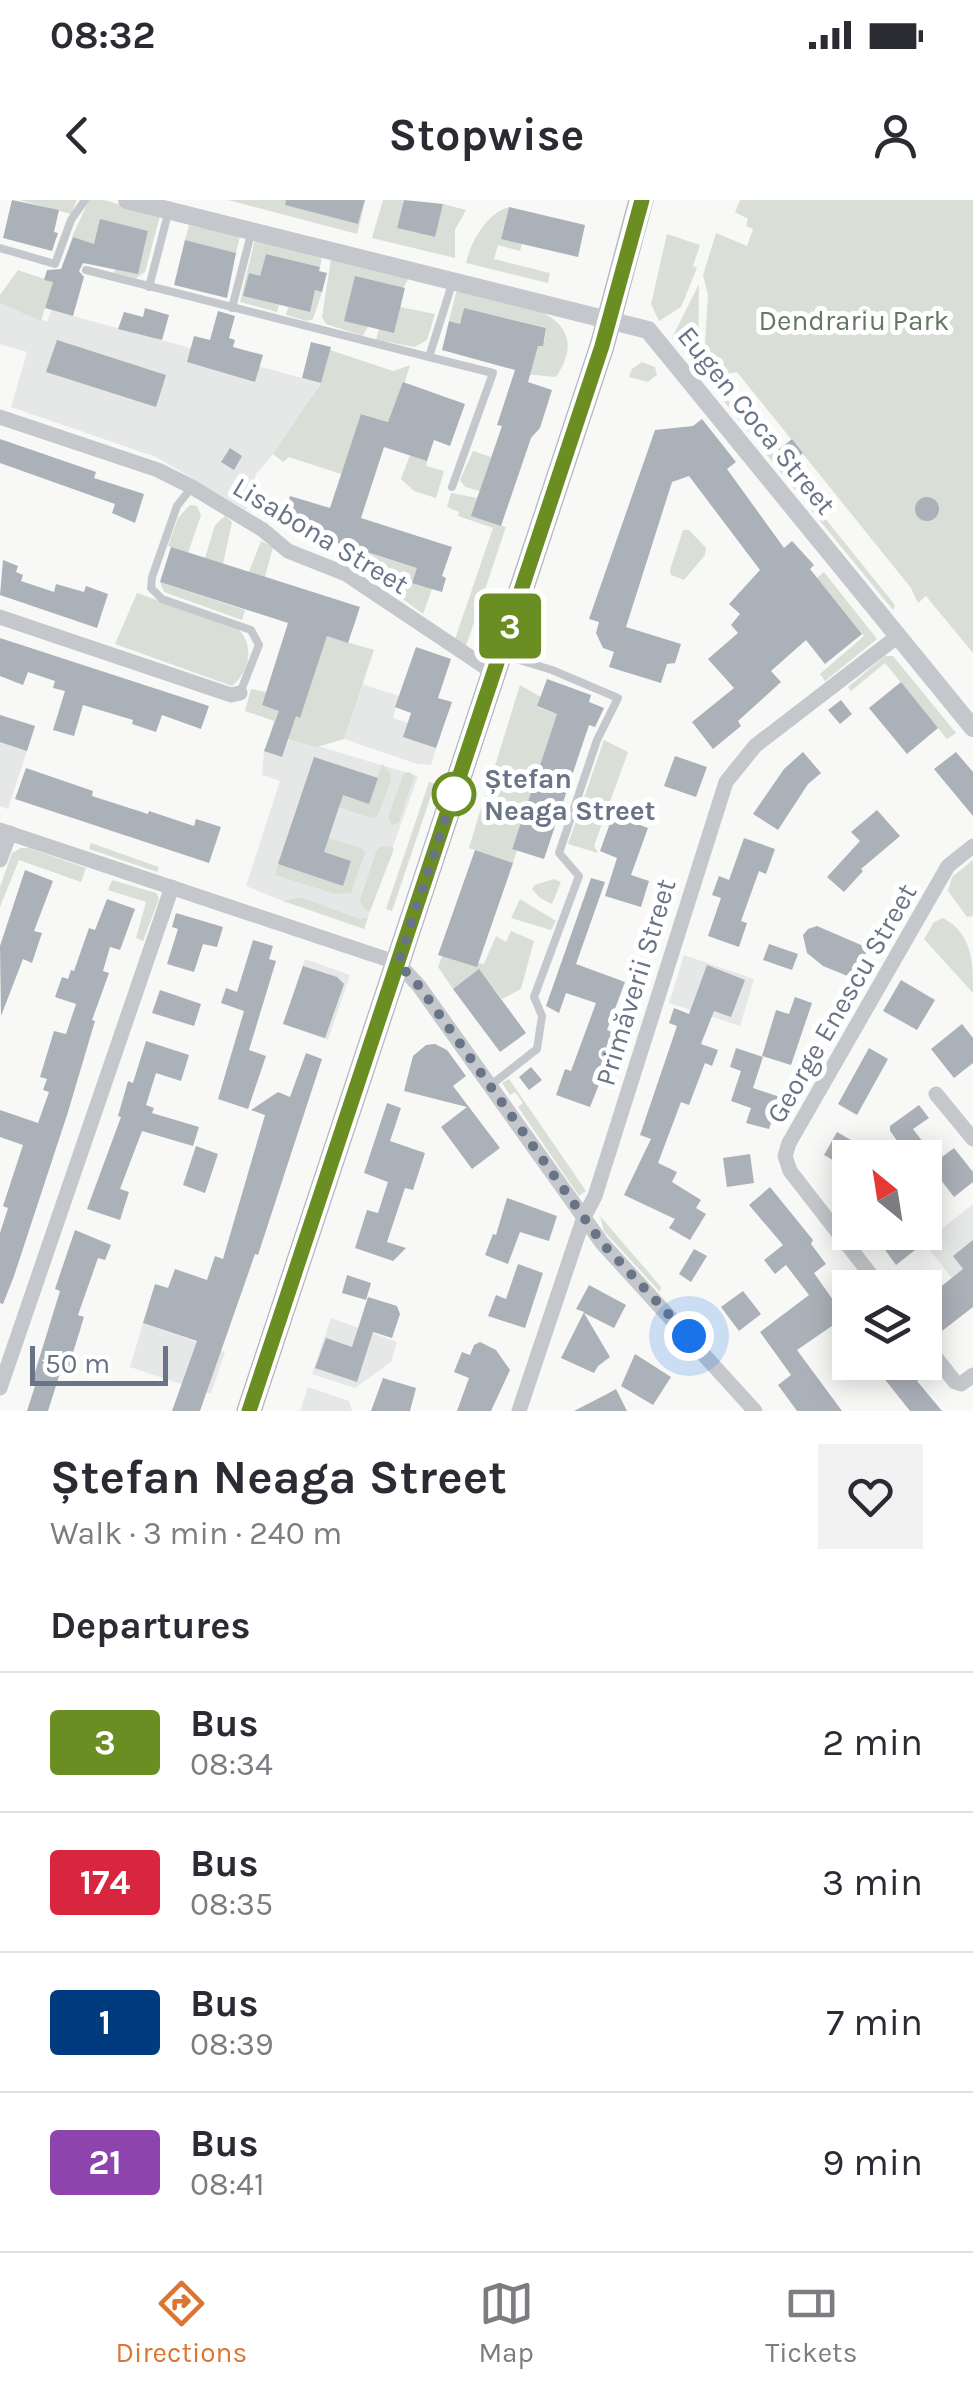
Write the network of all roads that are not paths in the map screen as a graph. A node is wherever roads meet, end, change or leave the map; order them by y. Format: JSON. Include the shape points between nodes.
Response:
{"nodes":[{"id":1,"x":85,"y":200,"type":"edge"},
{"id":2,"x":128,"y":200,"type":"edge"},
{"id":3,"x":642,"y":200,"type":"edge"},
{"id":4,"x":169,"y":210,"type":"junction"},
{"id":5,"x":252,"y":230,"type":"junction"},
{"id":6,"x":0,"y":248,"type":"edge"},
{"id":7,"x":86,"y":270,"type":"dead end"},
{"id":8,"x":453,"y":280,"type":"junction"},
{"id":9,"x":149,"y":287,"type":"junction"},
{"id":10,"x":232,"y":308,"type":"junction"},
{"id":11,"x":610,"y":320,"type":"junction"},
{"id":12,"x":430,"y":357,"type":"junction"},
{"id":13,"x":0,"y":417,"type":"edge"},
{"id":14,"x":192,"y":487,"type":"junction"},
{"id":15,"x":452,"y":488,"type":"dead end"},
{"id":16,"x":0,"y":616,"type":"edge"},
{"id":17,"x":898,"y":636,"type":"junction"},
{"id":18,"x":497,"y":663,"type":"junction"},
{"id":19,"x":240,"y":692,"type":"joint"},
{"id":20,"x":973,"y":728,"type":"edge"},
{"id":21,"x":5,"y":831,"type":"edge"},
{"id":22,"x":973,"y":846,"type":"edge"},
{"id":23,"x":0,"y":860,"type":"edge"},
{"id":24,"x":172,"y":887,"type":"junction"},
{"id":25,"x":398,"y":963,"type":"junction"},
{"id":26,"x":490,"y":1085,"type":"junction"},
{"id":27,"x":936,"y":1094,"type":"dead end"},
{"id":28,"x":973,"y":1139,"type":"edge"},
{"id":29,"x":584,"y":1217,"type":"junction"},
{"id":30,"x":867,"y":1270,"type":"edge"},
{"id":31,"x":942,"y":1366,"type":"edge"},
{"id":32,"x":973,"y":1375,"type":"edge"},
{"id":33,"x":0,"y":1388,"type":"edge"},
{"id":34,"x":751,"y":1409,"type":"edge"},
{"id":35,"x":250,"y":1411,"type":"edge"},
{"id":36,"x":519,"y":1411,"type":"edge"}],
"edges":[{"from":1,"to":6,"type":"lane","via":[[55,264]]},
{"from":2,"to":4,"type":"street","name":"Eugen Coca Street"},
{"from":3,"to":11,"type":"main road"},
{"from":4,"to":5,"type":"street","name":"Eugen Coca Street"},
{"from":4,"to":9,"type":"lane"},
{"from":5,"to":8,"type":"street","name":"Eugen Coca Street"},
{"from":5,"to":10,"type":"lane"},
{"from":7,"to":9,"type":"lane"},
{"from":8,"to":11,"type":"street","name":"Eugen Coca Street"},
{"from":8,"to":12,"type":"lane"},
{"from":9,"to":10,"type":"lane"},
{"from":10,"to":12,"type":"lane"},
{"from":11,"to":17,"type":"street","name":"Eugen Coca Street","via":[[648,330]]},
{"from":11,"to":18,"type":"main road"},
{"from":12,"to":15,"type":"lane","via":[[493,372]]},
{"from":13,"to":14,"type":"street","name":"Lisabona Street"},
{"from":14,"to":18,"type":"street","name":"Lisabona Street","via":[[288,551],[346,574]]},
{"from":14,"to":19,"type":"lane","via":[[178,506],[151,588],[251,630],[258,644]]},
{"from":16,"to":19,"type":"street","via":[[231,695]]},
{"from":17,"to":20,"type":"street","name":"Eugen Coca Street"},
{"from":17,"to":29,"type":"street","name":"Primăverii Street","via":[[755,746],[726,782]]},
{"from":18,"to":25,"type":"main road"},
{"from":18,"to":26,"type":"lane","via":[[552,670],[618,698],[559,853],[579,876],[534,997],[542,1016],[536,1048]]},
{"from":21,"to":23,"type":"street"},
{"from":21,"to":24,"type":"street"},
{"from":22,"to":30,"type":"street","name":"George Enescu Street","via":[[948,866],[788,1143],[790,1171]]},
{"from":24,"to":25,"type":"street"},
{"from":24,"to":33,"type":"street"},
{"from":25,"to":26,"type":"street"},
{"from":25,"to":35,"type":"main road"},
{"from":26,"to":29,"type":"street"},
{"from":27,"to":28,"type":"street"},
{"from":29,"to":34,"type":"street"},
{"from":29,"to":36,"type":"street","name":"Primăverii Street"},
{"from":31,"to":32,"type":"street","via":[[961,1384]]}]}
